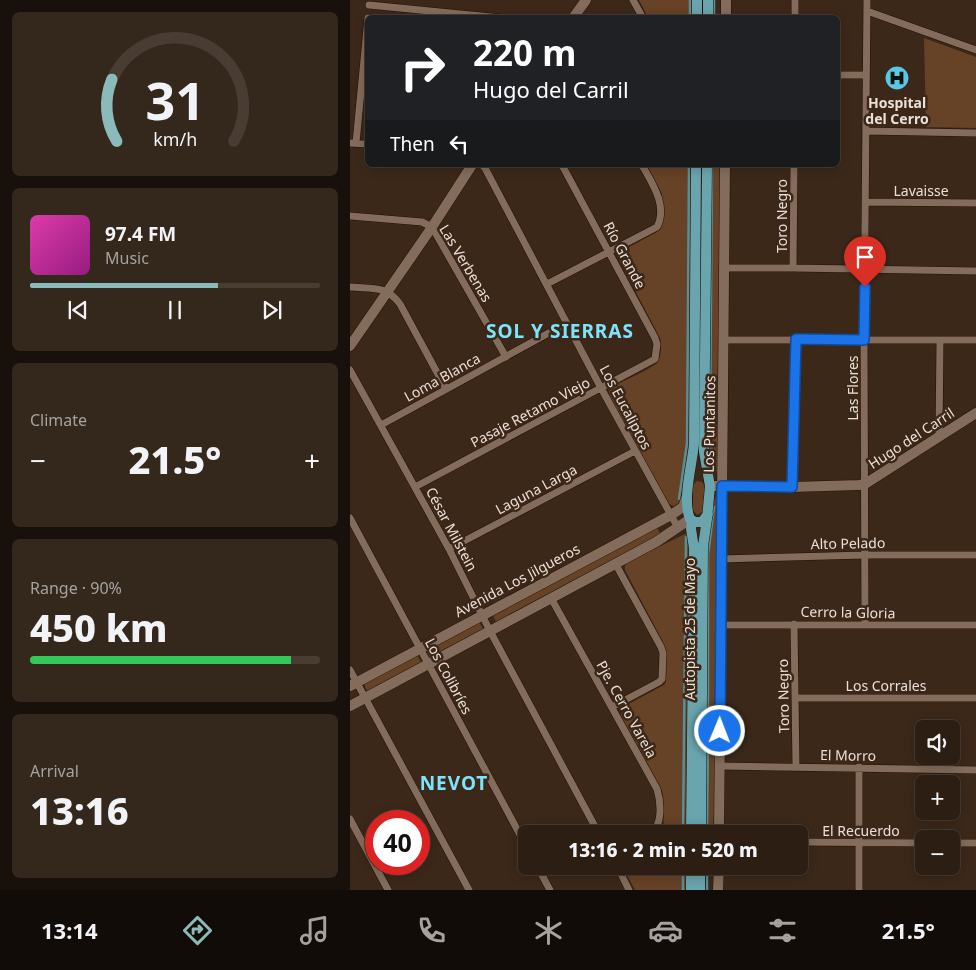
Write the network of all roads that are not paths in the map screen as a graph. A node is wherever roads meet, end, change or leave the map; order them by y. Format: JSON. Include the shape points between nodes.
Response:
{"nodes":[{"id":1,"x":586,"y":0,"type":"edge"},
{"id":2,"x":633,"y":0,"type":"edge"},
{"id":3,"x":697,"y":0,"type":"edge"},
{"id":4,"x":708,"y":0,"type":"edge"},
{"id":5,"x":726,"y":0,"type":"edge"},
{"id":6,"x":796,"y":0,"type":"edge"},
{"id":7,"x":867,"y":0,"type":"edge"},
{"id":8,"x":369,"y":2,"type":"edge"},
{"id":9,"x":867,"y":11,"type":"junction"},
{"id":10,"x":368,"y":15,"type":"edge"},
{"id":11,"x":476,"y":15,"type":"edge"},
{"id":12,"x":575,"y":15,"type":"edge"},
{"id":13,"x":641,"y":15,"type":"edge"},
{"id":14,"x":697,"y":15,"type":"edge"},
{"id":15,"x":708,"y":15,"type":"edge"},
{"id":16,"x":726,"y":15,"type":"edge"},
{"id":17,"x":795,"y":15,"type":"edge"},
{"id":18,"x":976,"y":50,"type":"edge"},
{"id":19,"x":840,"y":75,"type":"edge"},
{"id":20,"x":866,"y":75,"type":"junction"},
{"id":21,"x":365,"y":77,"type":"edge"},
{"id":22,"x":866,"y":131,"type":"junction"},
{"id":23,"x":976,"y":133,"type":"edge"},
{"id":24,"x":353,"y":143,"type":"edge"},
{"id":25,"x":471,"y":167,"type":"edge"},
{"id":26,"x":484,"y":167,"type":"edge"},
{"id":27,"x":563,"y":167,"type":"edge"},
{"id":28,"x":643,"y":167,"type":"edge"},
{"id":29,"x":696,"y":167,"type":"edge"},
{"id":30,"x":707,"y":167,"type":"edge"},
{"id":31,"x":725,"y":167,"type":"edge"},
{"id":32,"x":794,"y":167,"type":"edge"},
{"id":33,"x":866,"y":202,"type":"junction"},
{"id":34,"x":976,"y":203,"type":"edge"},
{"id":35,"x":350,"y":216,"type":"edge"},
{"id":36,"x":432,"y":227,"type":"junction"},
{"id":37,"x":609,"y":252,"type":"junction"},
{"id":38,"x":724,"y":268,"type":"junction"},
{"id":39,"x":793,"y":268,"type":"junction"},
{"id":40,"x":865,"y":270,"type":"junction"},
{"id":41,"x":976,"y":271,"type":"edge"},
{"id":42,"x":547,"y":284,"type":"junction"},
{"id":43,"x":350,"y":287,"type":"edge"},
{"id":44,"x":388,"y":292,"type":"junction"},
{"id":45,"x":567,"y":323,"type":"junction"},
{"id":46,"x":796,"y":339,"type":"junction"},
{"id":47,"x":724,"y":340,"type":"junction"},
{"id":48,"x":864,"y":340,"type":"junction"},
{"id":49,"x":940,"y":340,"type":"junction"},
{"id":50,"x":976,"y":340,"type":"edge"},
{"id":51,"x":350,"y":346,"type":"edge"},
{"id":52,"x":506,"y":357,"type":"junction"},
{"id":53,"x":655,"y":359,"type":"joint"},
{"id":54,"x":350,"y":370,"type":"edge"},
{"id":55,"x":601,"y":388,"type":"junction"},
{"id":56,"x":446,"y":389,"type":"junction"},
{"id":57,"x":976,"y":413,"type":"edge"},
{"id":58,"x":381,"y":425,"type":"junction"},
{"id":59,"x":939,"y":436,"type":"junction"},
{"id":60,"x":635,"y":451,"type":"junction"},
{"id":61,"x":709,"y":484,"type":"junction"},
{"id":62,"x":865,"y":484,"type":"junction"},
{"id":63,"x":722,"y":486,"type":"junction"},
{"id":64,"x":415,"y":487,"type":"junction"},
{"id":65,"x":688,"y":487,"type":"junction"},
{"id":66,"x":792,"y":487,"type":"junction"},
{"id":67,"x":708,"y":514,"type":"junction"},
{"id":68,"x":671,"y":515,"type":"junction"},
{"id":69,"x":350,"y":518,"type":"edge"},
{"id":70,"x":691,"y":520,"type":"junction"},
{"id":71,"x":678,"y":528,"type":"junction"},
{"id":72,"x":449,"y":549,"type":"junction"},
{"id":73,"x":865,"y":555,"type":"junction"},
{"id":74,"x":976,"y":555,"type":"edge"},
{"id":75,"x":721,"y":559,"type":"junction"},
{"id":76,"x":615,"y":563,"type":"junction"},
{"id":77,"x":552,"y":598,"type":"junction"},
{"id":78,"x":483,"y":614,"type":"junction"},
{"id":79,"x":794,"y":624,"type":"junction"},
{"id":80,"x":721,"y":625,"type":"junction"},
{"id":81,"x":865,"y":625,"type":"junction"},
{"id":82,"x":976,"y":625,"type":"edge"},
{"id":83,"x":490,"y":631,"type":"junction"},
{"id":84,"x":419,"y":648,"type":"junction"},
{"id":85,"x":428,"y":664,"type":"junction"},
{"id":86,"x":350,"y":670,"type":"edge"},
{"id":87,"x":353,"y":684,"type":"edge"},
{"id":88,"x":366,"y":698,"type":"junction"},
{"id":89,"x":795,"y":698,"type":"junction"},
{"id":90,"x":976,"y":698,"type":"edge"},
{"id":91,"x":350,"y":706,"type":"edge"},
{"id":92,"x":612,"y":708,"type":"junction"},
{"id":93,"x":719,"y":766,"type":"junction"},
{"id":94,"x":796,"y":767,"type":"junction"},
{"id":95,"x":859,"y":767,"type":"junction"},
{"id":96,"x":976,"y":770,"type":"edge"},
{"id":97,"x":350,"y":819,"type":"edge"},
{"id":98,"x":594,"y":825,"type":"edge"},
{"id":99,"x":658,"y":825,"type":"edge"},
{"id":100,"x":691,"y":825,"type":"edge"},
{"id":101,"x":701,"y":825,"type":"edge"},
{"id":102,"x":719,"y":825,"type":"edge"},
{"id":103,"x":518,"y":831,"type":"edge"},
{"id":104,"x":808,"y":842,"type":"edge"},
{"id":105,"x":860,"y":842,"type":"junction"},
{"id":106,"x":915,"y":843,"type":"edge"},
{"id":107,"x":960,"y":843,"type":"edge"},
{"id":108,"x":976,"y":843,"type":"edge"},
{"id":109,"x":542,"y":875,"type":"edge"},
{"id":110,"x":622,"y":875,"type":"edge"},
{"id":111,"x":691,"y":875,"type":"edge"},
{"id":112,"x":700,"y":875,"type":"edge"},
{"id":113,"x":719,"y":875,"type":"edge"},
{"id":114,"x":388,"y":890,"type":"edge"},
{"id":115,"x":469,"y":890,"type":"edge"},
{"id":116,"x":550,"y":890,"type":"edge"},
{"id":117,"x":629,"y":890,"type":"edge"},
{"id":118,"x":691,"y":890,"type":"edge"},
{"id":119,"x":700,"y":890,"type":"edge"},
{"id":120,"x":718,"y":890,"type":"edge"},
{"id":121,"x":859,"y":890,"type":"edge"}],
"edges":[{"from":1,"to":12,"type":"street"},
{"from":2,"to":13,"type":"street"},
{"from":3,"to":14,"type":"main road"},
{"from":4,"to":15,"type":"main road"},
{"from":5,"to":16,"type":"street"},
{"from":6,"to":17,"type":"street"},
{"from":7,"to":9,"type":"street","name":"Las Flores"},
{"from":8,"to":10,"type":"street"},
{"from":8,"to":11,"type":"street"},
{"from":9,"to":18,"type":"street"},
{"from":9,"to":20,"type":"street","name":"Las Flores"},
{"from":19,"to":20,"type":"street"},
{"from":20,"to":22,"type":"street","name":"Las Flores"},
{"from":21,"to":24,"type":"street"},
{"from":22,"to":23,"type":"street"},
{"from":22,"to":33,"type":"street","name":"Las Flores"},
{"from":25,"to":36,"type":"street"},
{"from":26,"to":42,"type":"street","name":"Los Eucaliptos"},
{"from":27,"to":37,"type":"street","name":"Río Grande"},
{"from":28,"to":37,"type":"street","via":[[660,199],[659,222],[656,227]]},
{"from":29,"to":65,"type":"main road","via":[[694,444]]},
{"from":30,"to":61,"type":"main road","via":[[704,452]]},
{"from":31,"to":38,"type":"street","name":"Los Puntanitos"},
{"from":32,"to":39,"type":"street","name":"Toro Negro"},
{"from":33,"to":34,"type":"street","name":"Lavaisse"},
{"from":33,"to":40,"type":"street","name":"Las Flores"},
{"from":35,"to":36,"type":"street","name":"Las Verbenas","via":[[422,222]]},
{"from":36,"to":44,"type":"street"},
{"from":36,"to":52,"type":"street","name":"Las Verbenas"},
{"from":37,"to":42,"type":"street"},
{"from":37,"to":53,"type":"street","name":"Río Grande","via":[[655,338]]},
{"from":38,"to":39,"type":"street"},
{"from":38,"to":47,"type":"street","name":"Los Puntanitos"},
{"from":39,"to":40,"type":"street"},
{"from":40,"to":41,"type":"street"},
{"from":40,"to":48,"type":"street","name":"Las Flores"},
{"from":42,"to":45,"type":"street","name":"Los Eucaliptos"},
{"from":43,"to":44,"type":"street"},
{"from":44,"to":51,"type":"street"},
{"from":44,"to":56,"type":"street","via":[[400,304]]},
{"from":45,"to":52,"type":"street","name":"Loma Blanca"},
{"from":45,"to":55,"type":"street","name":"Los Eucaliptos"},
{"from":46,"to":47,"type":"street"},
{"from":46,"to":48,"type":"street"},
{"from":46,"to":66,"type":"street"},
{"from":47,"to":63,"type":"street","name":"Los Puntanitos"},
{"from":48,"to":49,"type":"street"},
{"from":48,"to":62,"type":"street","name":"Las Flores"},
{"from":49,"to":50,"type":"street"},
{"from":49,"to":59,"type":"street"},
{"from":52,"to":56,"type":"street","name":"Loma Blanca"},
{"from":53,"to":55,"type":"street","name":"Pasaje Retamo Viejo"},
{"from":54,"to":58,"type":"street","name":"César Milstein"},
{"from":55,"to":60,"type":"street","name":"Los Eucaliptos"},
{"from":55,"to":64,"type":"street","name":"Pasaje Retamo Viejo"},
{"from":56,"to":58,"type":"street","name":"Loma Blanca"},
{"from":57,"to":59,"type":"street","name":"Hugo del Carril"},
{"from":58,"to":64,"type":"street","name":"César Milstein"},
{"from":59,"to":62,"type":"street","name":"Hugo del Carril"},
{"from":60,"to":68,"type":"street","name":"Los Eucaliptos"},
{"from":60,"to":72,"type":"street","name":"Laguna Larga"},
{"from":61,"to":63,"type":"street","name":"Hugo del Carril"},
{"from":61,"to":65,"type":"main road","via":[[701,475],[692,477]]},
{"from":61,"to":67,"type":"main road","name":"Autopista 25 de Mayo"},
{"from":62,"to":66,"type":"street","name":"Hugo del Carril"},
{"from":62,"to":73,"type":"street","name":"Las Flores"},
{"from":63,"to":66,"type":"street","name":"Hugo del Carril"},
{"from":63,"to":75,"type":"street","name":"Los Puntanitos"},
{"from":64,"to":72,"type":"street","name":"César Milstein"},
{"from":65,"to":68,"type":"street","name":"Avenida Los Jilgueros","via":[[683,507]]},
{"from":65,"to":70,"type":"main road","name":"Autopista 25 de Mayo"},
{"from":67,"to":70,"type":"main road","via":[[702,522]]},
{"from":67,"to":101,"type":"main road","name":"Autopista 25 de Mayo","via":[[703,546]]},
{"from":68,"to":71,"type":"street","name":"Los Eucaliptos"},
{"from":68,"to":78,"type":"street","name":"Avenida Los Jilgueros"},
{"from":69,"to":84,"type":"street","name":"Los Colibríes"},
{"from":70,"to":71,"type":"street"},
{"from":70,"to":100,"type":"main road","name":"Autopista 25 de Mayo","via":[[694,548]]},
{"from":71,"to":76,"type":"street"},
{"from":72,"to":78,"type":"street","name":"César Milstein"},
{"from":73,"to":74,"type":"street","name":"Alto Pelado"},
{"from":73,"to":75,"type":"street","name":"Alto Pelado"},
{"from":73,"to":81,"type":"street","name":"Las Flores"},
{"from":75,"to":80,"type":"street","name":"Los Puntanitos"},
{"from":76,"to":77,"type":"street"},
{"from":76,"to":92,"type":"street","via":[[663,653],[662,679]]},
{"from":77,"to":83,"type":"street"},
{"from":77,"to":92,"type":"street","name":"Pje. Cerro Varela"},
{"from":78,"to":83,"type":"street","name":"César Milstein"},
{"from":78,"to":84,"type":"street","name":"Avenida Los Jilgueros"},
{"from":79,"to":80,"type":"street","name":"Cerro la Gloria"},
{"from":79,"to":81,"type":"street","name":"Cerro la Gloria"},
{"from":79,"to":89,"type":"street","name":"Toro Negro"},
{"from":80,"to":93,"type":"street","name":"Los Puntanitos"},
{"from":81,"to":82,"type":"street","name":"Cerro la Gloria"},
{"from":83,"to":85,"type":"street"},
{"from":83,"to":98,"type":"street","name":"César Milstein"},
{"from":84,"to":85,"type":"street","name":"Los Colibríes"},
{"from":84,"to":87,"type":"street","name":"Avenida Los Jilgueros"},
{"from":85,"to":88,"type":"street"},
{"from":85,"to":103,"type":"street","name":"Los Colibríes"},
{"from":86,"to":87,"type":"street"},
{"from":87,"to":88,"type":"street"},
{"from":88,"to":91,"type":"street"},
{"from":88,"to":115,"type":"street"},
{"from":89,"to":90,"type":"street","name":"Los Corrales"},
{"from":89,"to":94,"type":"street","name":"Toro Negro"},
{"from":92,"to":99,"type":"street","name":"Pje. Cerro Varela","via":[[659,795]]},
{"from":93,"to":94,"type":"street","name":"El Morro"},
{"from":93,"to":102,"type":"street","name":"Los Puntanitos"},
{"from":94,"to":95,"type":"street","name":"El Morro"},
{"from":95,"to":96,"type":"street","name":"El Morro"},
{"from":95,"to":105,"type":"street"},
{"from":97,"to":114,"type":"street"},
{"from":104,"to":105,"type":"street","name":"El Recuerdo"},
{"from":105,"to":106,"type":"street","name":"El Recuerdo"},
{"from":105,"to":121,"type":"street"},
{"from":107,"to":108,"type":"street"},
{"from":109,"to":116,"type":"street"},
{"from":110,"to":117,"type":"street"},
{"from":111,"to":118,"type":"main road"},
{"from":112,"to":119,"type":"main road"},
{"from":113,"to":120,"type":"street"}]}
